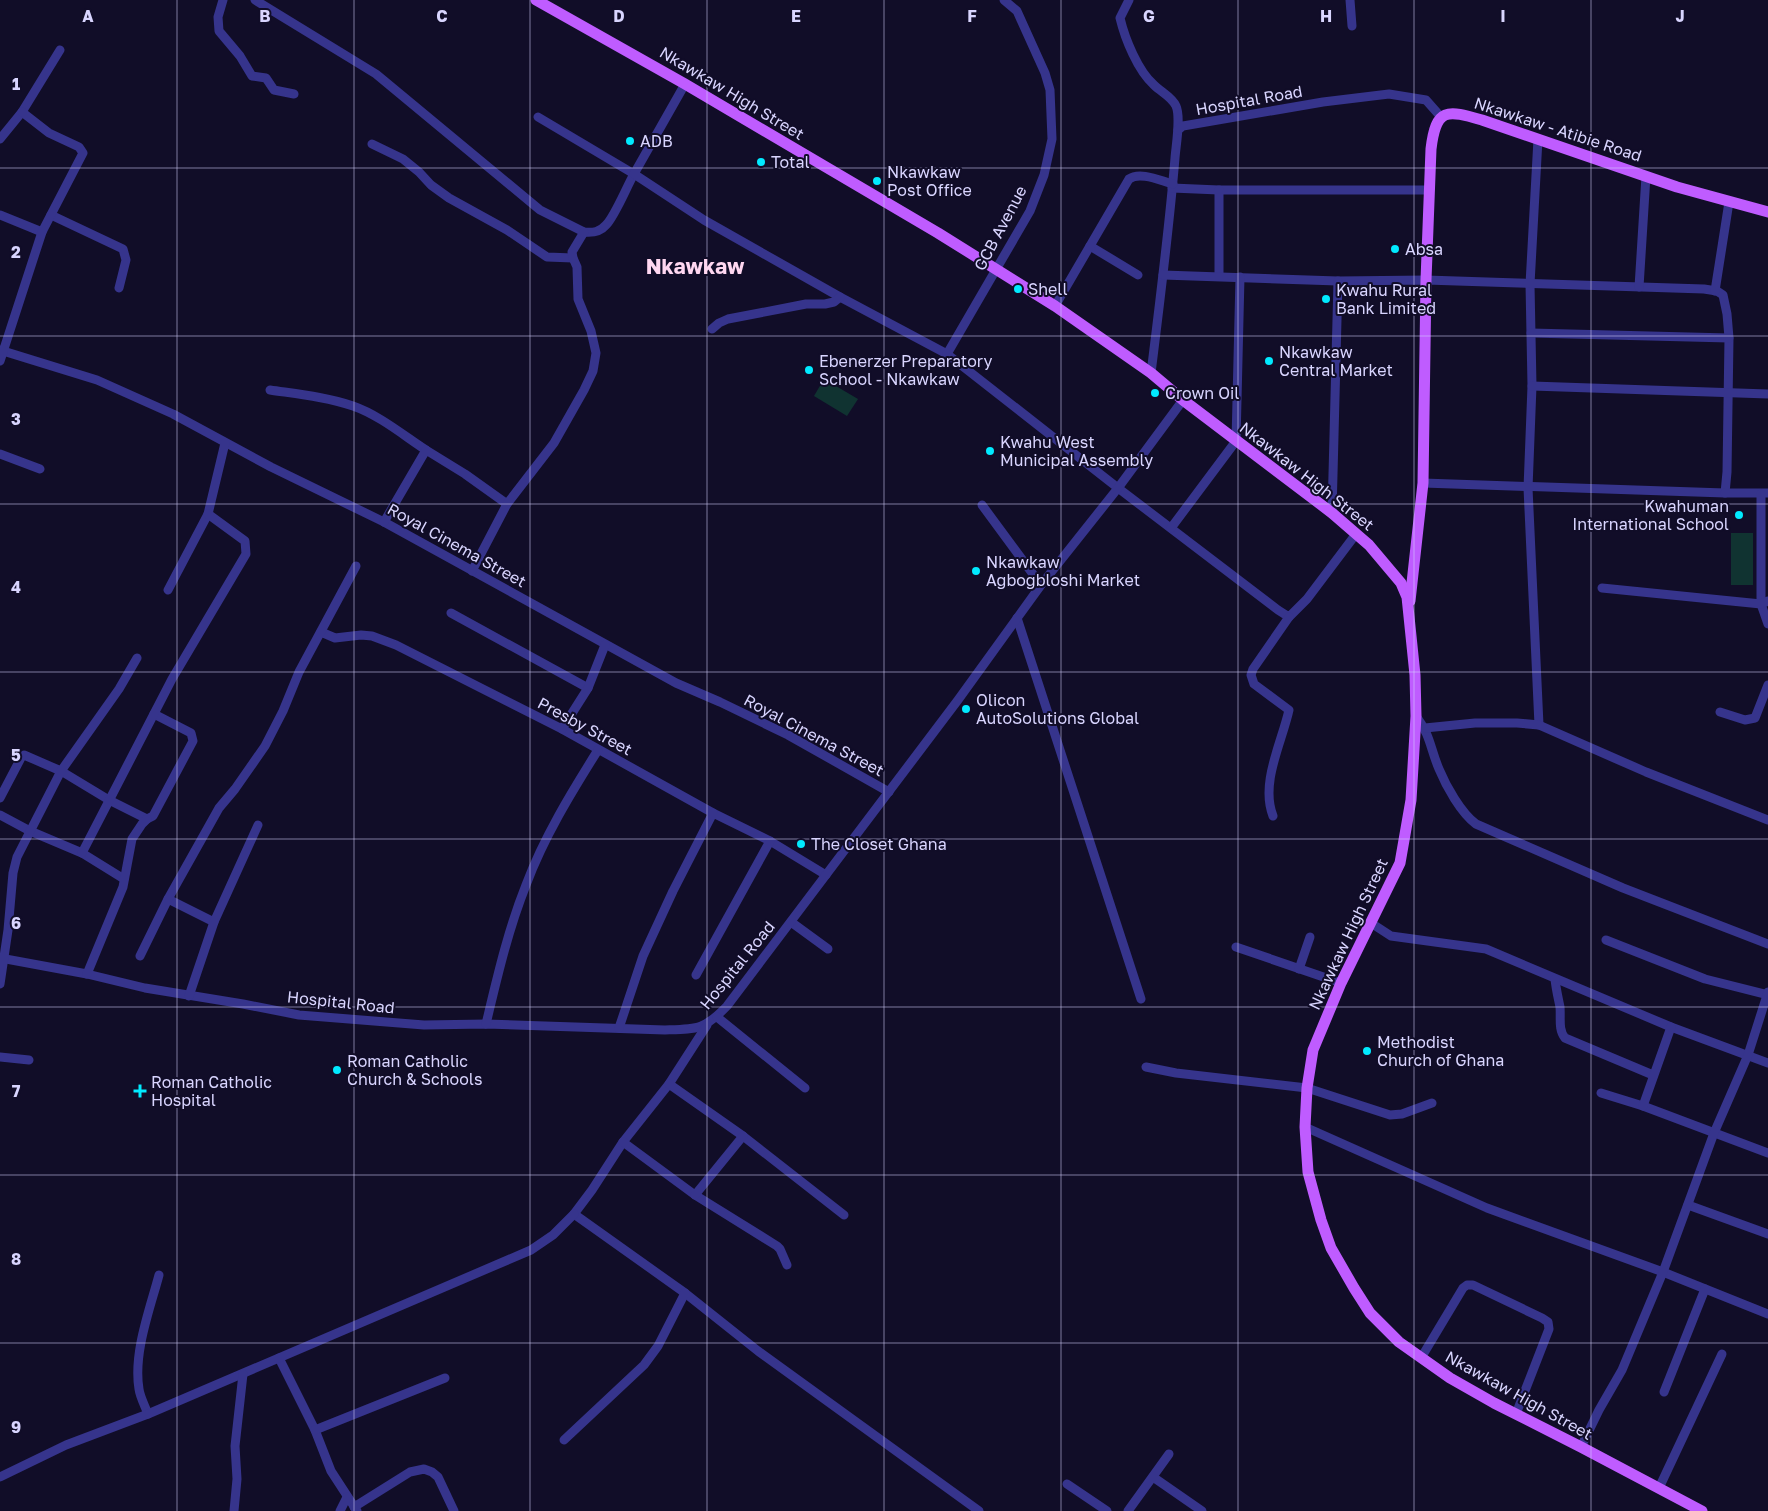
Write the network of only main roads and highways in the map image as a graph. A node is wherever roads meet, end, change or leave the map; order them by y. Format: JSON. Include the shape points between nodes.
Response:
{"nodes":[{"id":1,"x":536,"y":0,"type":"edge"},
{"id":2,"x":1768,"y":212,"type":"edge"},
{"id":3,"x":1408,"y":612,"type":"junction"},
{"id":4,"x":1701,"y":1511,"type":"edge"}],
"edges":[{"from":1,"to":3,"type":"main road","name":"Nkawkaw High Street","via":[[996,268],[1151,373],[1369,545],[1401,583],[1407,597]]},
{"from":2,"to":3,"type":"main road","name":"Nkawkaw - Atibie Road","via":[[1646,176],[1463,115],[1447,113],[1441,117],[1432,138],[1422,482]]},
{"from":3,"to":4,"type":"main road","name":"Nkawkaw High Street","via":[[1416,716],[1411,800],[1404,846],[1400,863],[1313,1050],[1305,1126],[1313,1195],[1331,1248],[1370,1313],[1400,1342],[1450,1378],[1494,1403]]}]}
